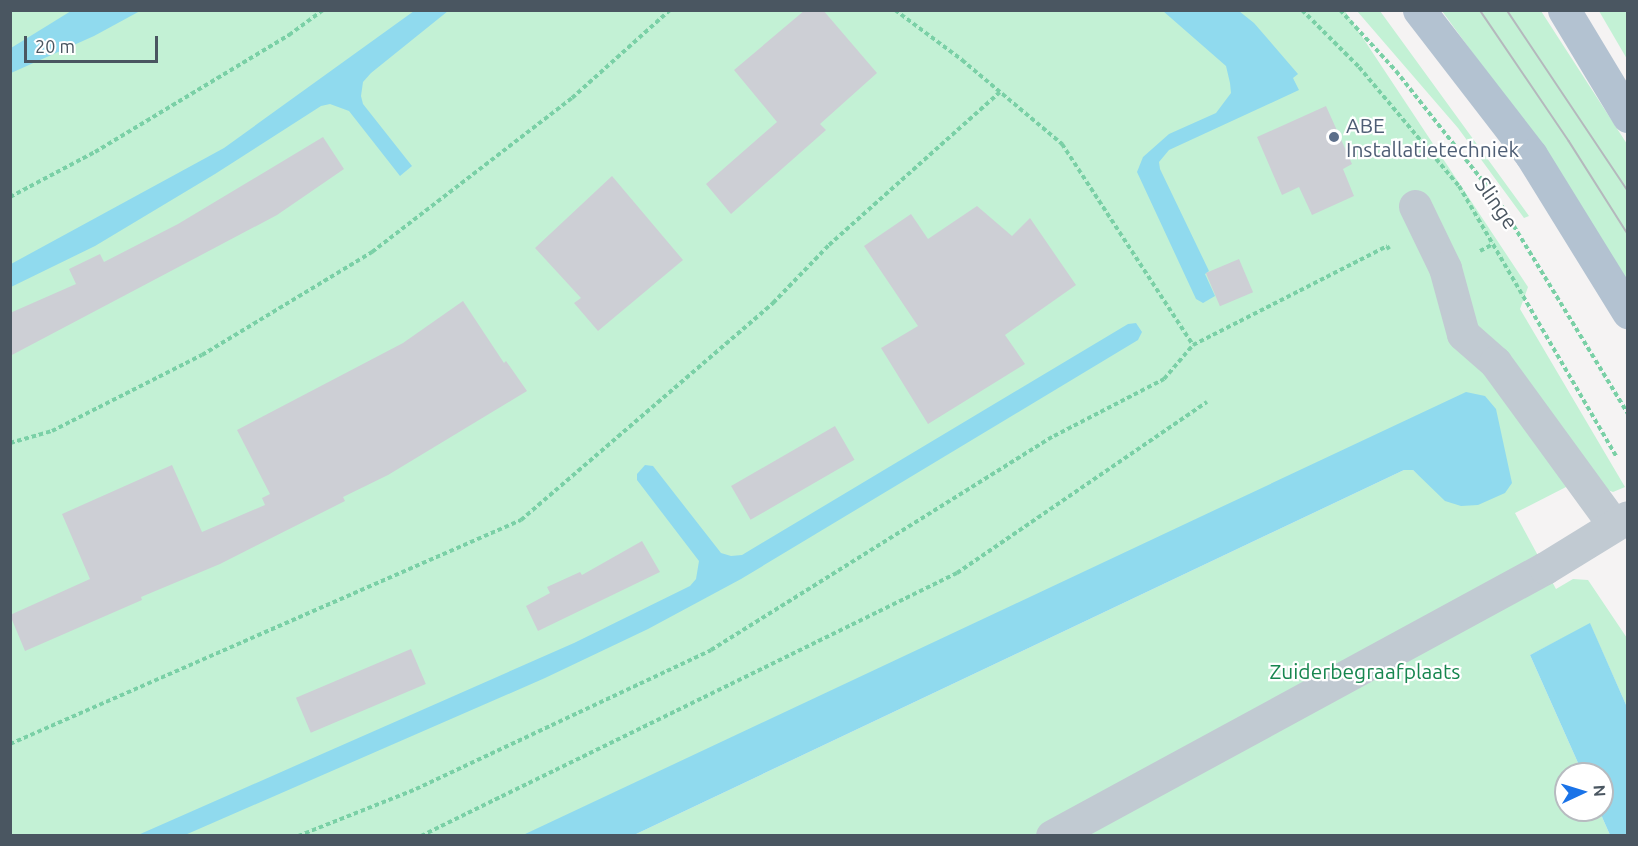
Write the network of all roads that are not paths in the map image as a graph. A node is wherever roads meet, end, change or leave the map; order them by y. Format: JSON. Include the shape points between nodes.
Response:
{"nodes":[{"id":1,"x":1419,"y":10,"type":"edge"},
{"id":2,"x":1563,"y":10,"type":"edge"},
{"id":3,"x":1628,"y":116,"type":"edge"},
{"id":4,"x":1415,"y":206,"type":"dead end"},
{"id":5,"x":1628,"y":312,"type":"edge"},
{"id":6,"x":1620,"y":521,"type":"edge"},
{"id":7,"x":1052,"y":836,"type":"edge"}],
"edges":[{"from":1,"to":5,"type":"main road","via":[[1531,155]]},
{"from":2,"to":3,"type":"main road"},
{"from":4,"to":6,"type":"lane","via":[[1445,268],[1463,334],[1495,362]]},
{"from":6,"to":7,"type":"lane","via":[[1545,568]]}]}
